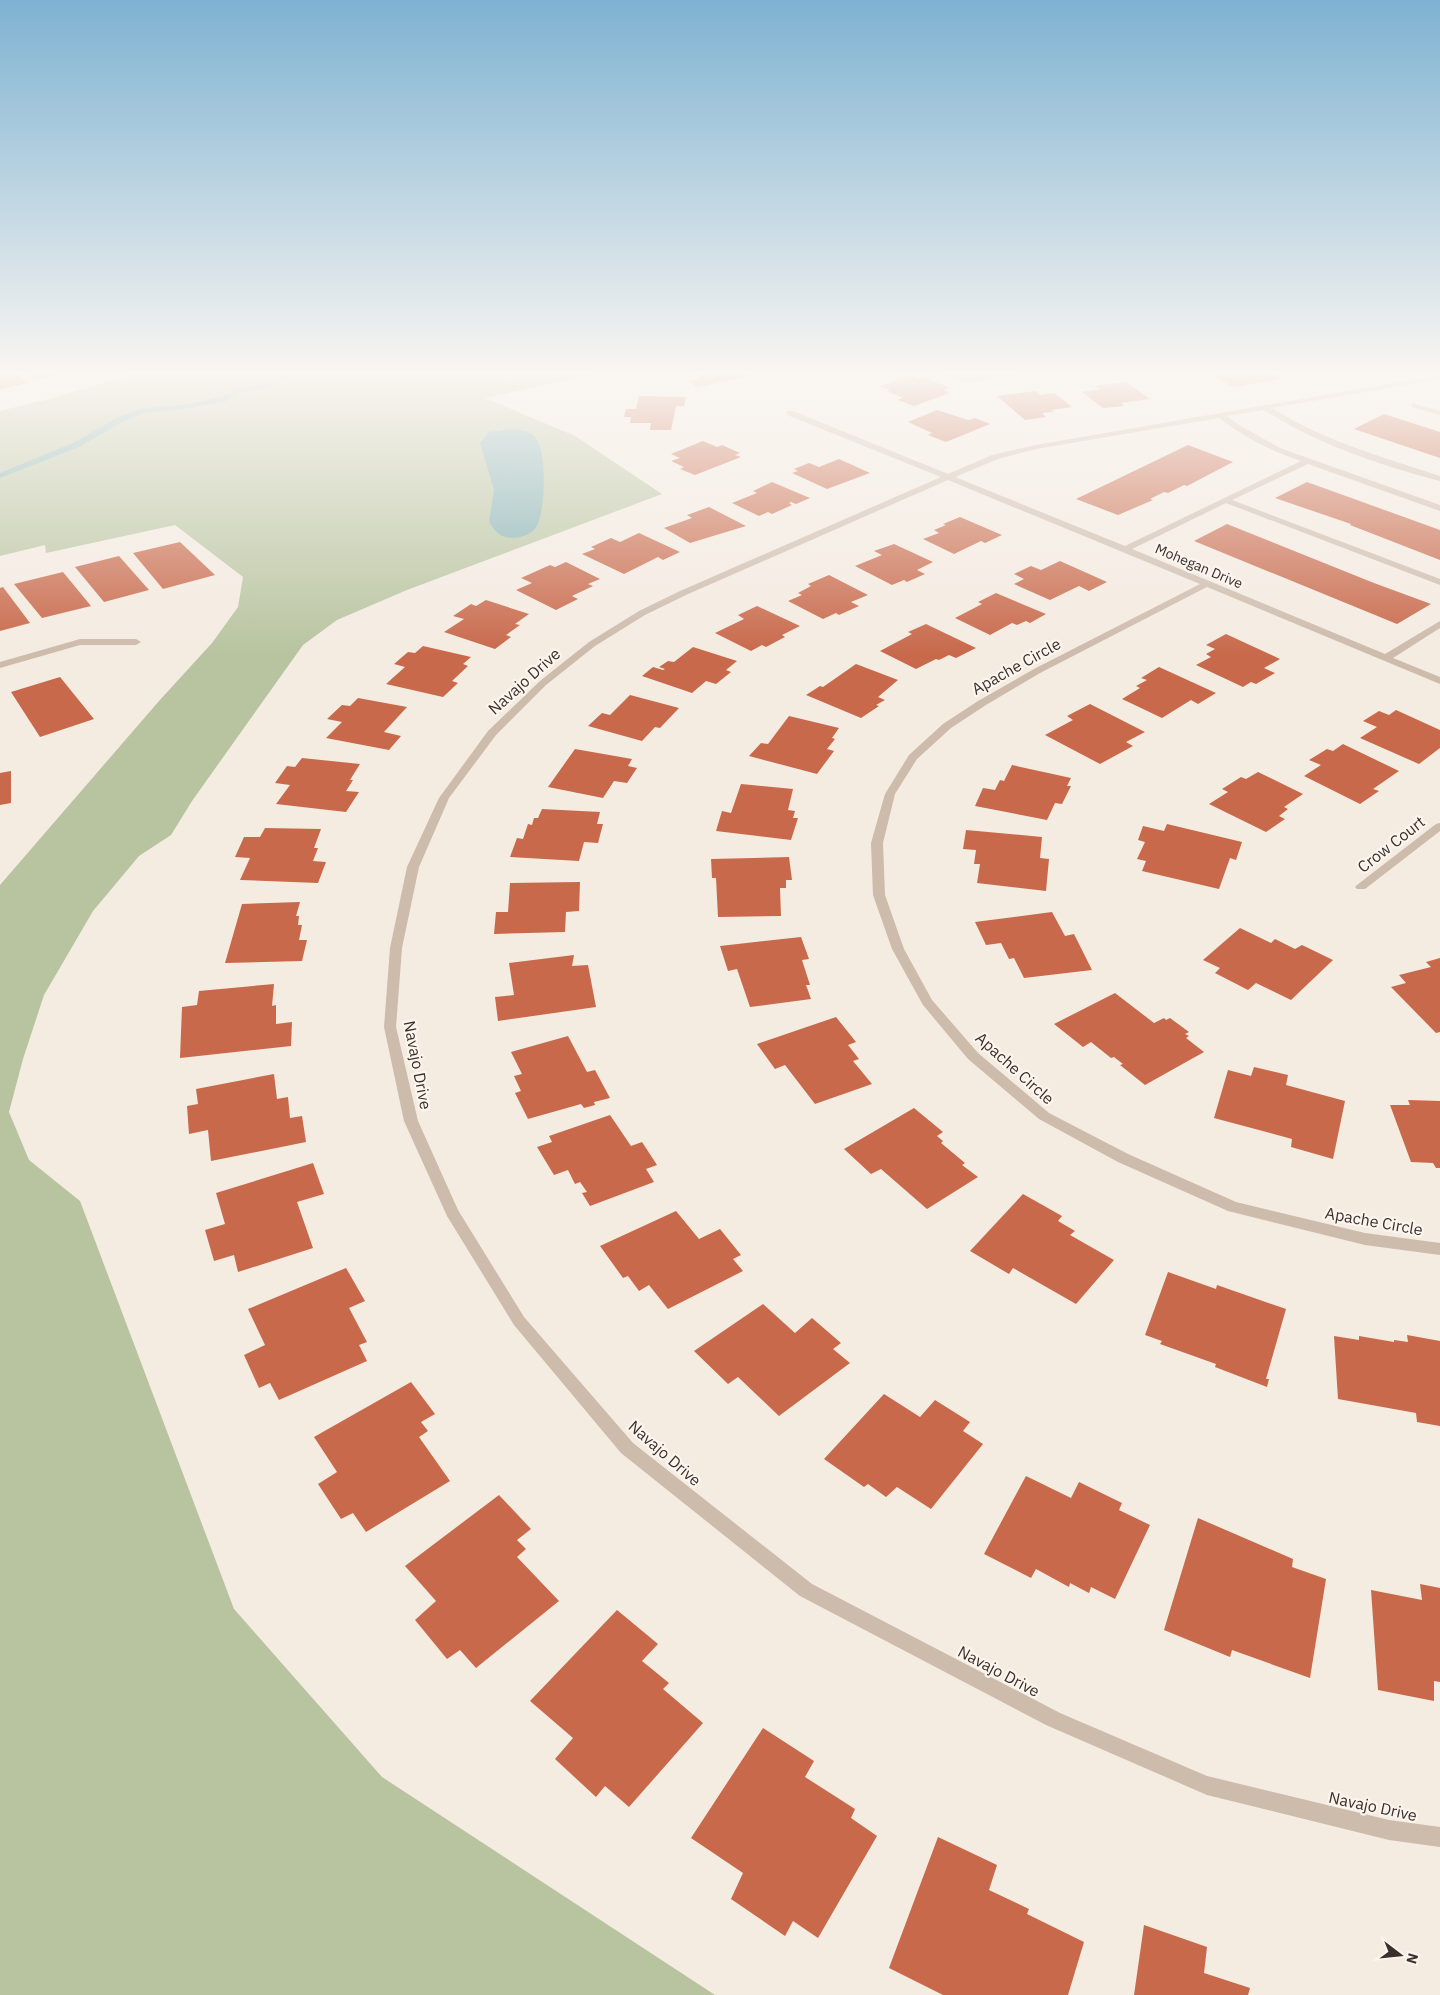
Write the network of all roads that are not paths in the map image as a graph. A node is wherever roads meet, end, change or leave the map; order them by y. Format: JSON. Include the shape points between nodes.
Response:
{"nodes":[{"id":1,"x":926,"y":468,"type":"edge"},
{"id":2,"x":969,"y":468,"type":"edge"},
{"id":3,"x":1294,"y":468,"type":"edge"},
{"id":4,"x":1325,"y":468,"type":"edge"},
{"id":5,"x":1408,"y":468,"type":"edge"},
{"id":6,"x":948,"y":477,"type":"junction"},
{"id":7,"x":1440,"y":479,"type":"edge"},
{"id":8,"x":1227,"y":501,"type":"junction"},
{"id":9,"x":1440,"y":508,"type":"edge"},
{"id":10,"x":1125,"y":549,"type":"junction"},
{"id":11,"x":1440,"y":582,"type":"edge"},
{"id":12,"x":1206,"y":584,"type":"junction"},
{"id":13,"x":1440,"y":624,"type":"edge"},
{"id":14,"x":136,"y":642,"type":"dead end"},
{"id":15,"x":1386,"y":658,"type":"junction"},
{"id":16,"x":0,"y":665,"type":"edge"},
{"id":17,"x":1440,"y":681,"type":"edge"},
{"id":18,"x":1440,"y":826,"type":"edge"},
{"id":19,"x":1361,"y":887,"type":"dead end"},
{"id":20,"x":1440,"y":1249,"type":"edge"},
{"id":21,"x":1440,"y":1837,"type":"edge"}],
"edges":[{"from":1,"to":6,"type":"street","name":"Mohegan Drive"},
{"from":2,"to":6,"type":"street","name":"Navajo Drive"},
{"from":3,"to":8,"type":"street"},
{"from":4,"to":9,"type":"street"},
{"from":5,"to":7,"type":"street"},
{"from":6,"to":10,"type":"street","name":"Mohegan Drive"},
{"from":6,"to":21,"type":"street","name":"Navajo Drive","via":[[642,613],[585,650],[543,683],[492,733],[444,798],[413,867],[396,948],[390,1027],[411,1120],[452,1212],[519,1321],[627,1448],[806,1590],[1053,1719],[1207,1785],[1389,1830]]},
{"from":8,"to":10,"type":"street"},
{"from":8,"to":11,"type":"street"},
{"from":10,"to":12,"type":"street","name":"Mohegan Drive"},
{"from":12,"to":15,"type":"street","name":"Mohegan Drive"},
{"from":12,"to":20,"type":"street","name":"Apache Circle","via":[[982,703],[947,726],[913,757],[890,794],[877,842],[879,895],[898,949],[927,1002],[973,1056],[1044,1116],[1123,1158],[1233,1207],[1366,1239]]},
{"from":13,"to":15,"type":"street"},
{"from":14,"to":16,"type":"street","via":[[80,642]]},
{"from":15,"to":17,"type":"street","name":"Mohegan Drive"},
{"from":18,"to":19,"type":"street","name":"Crow Court"}]}
